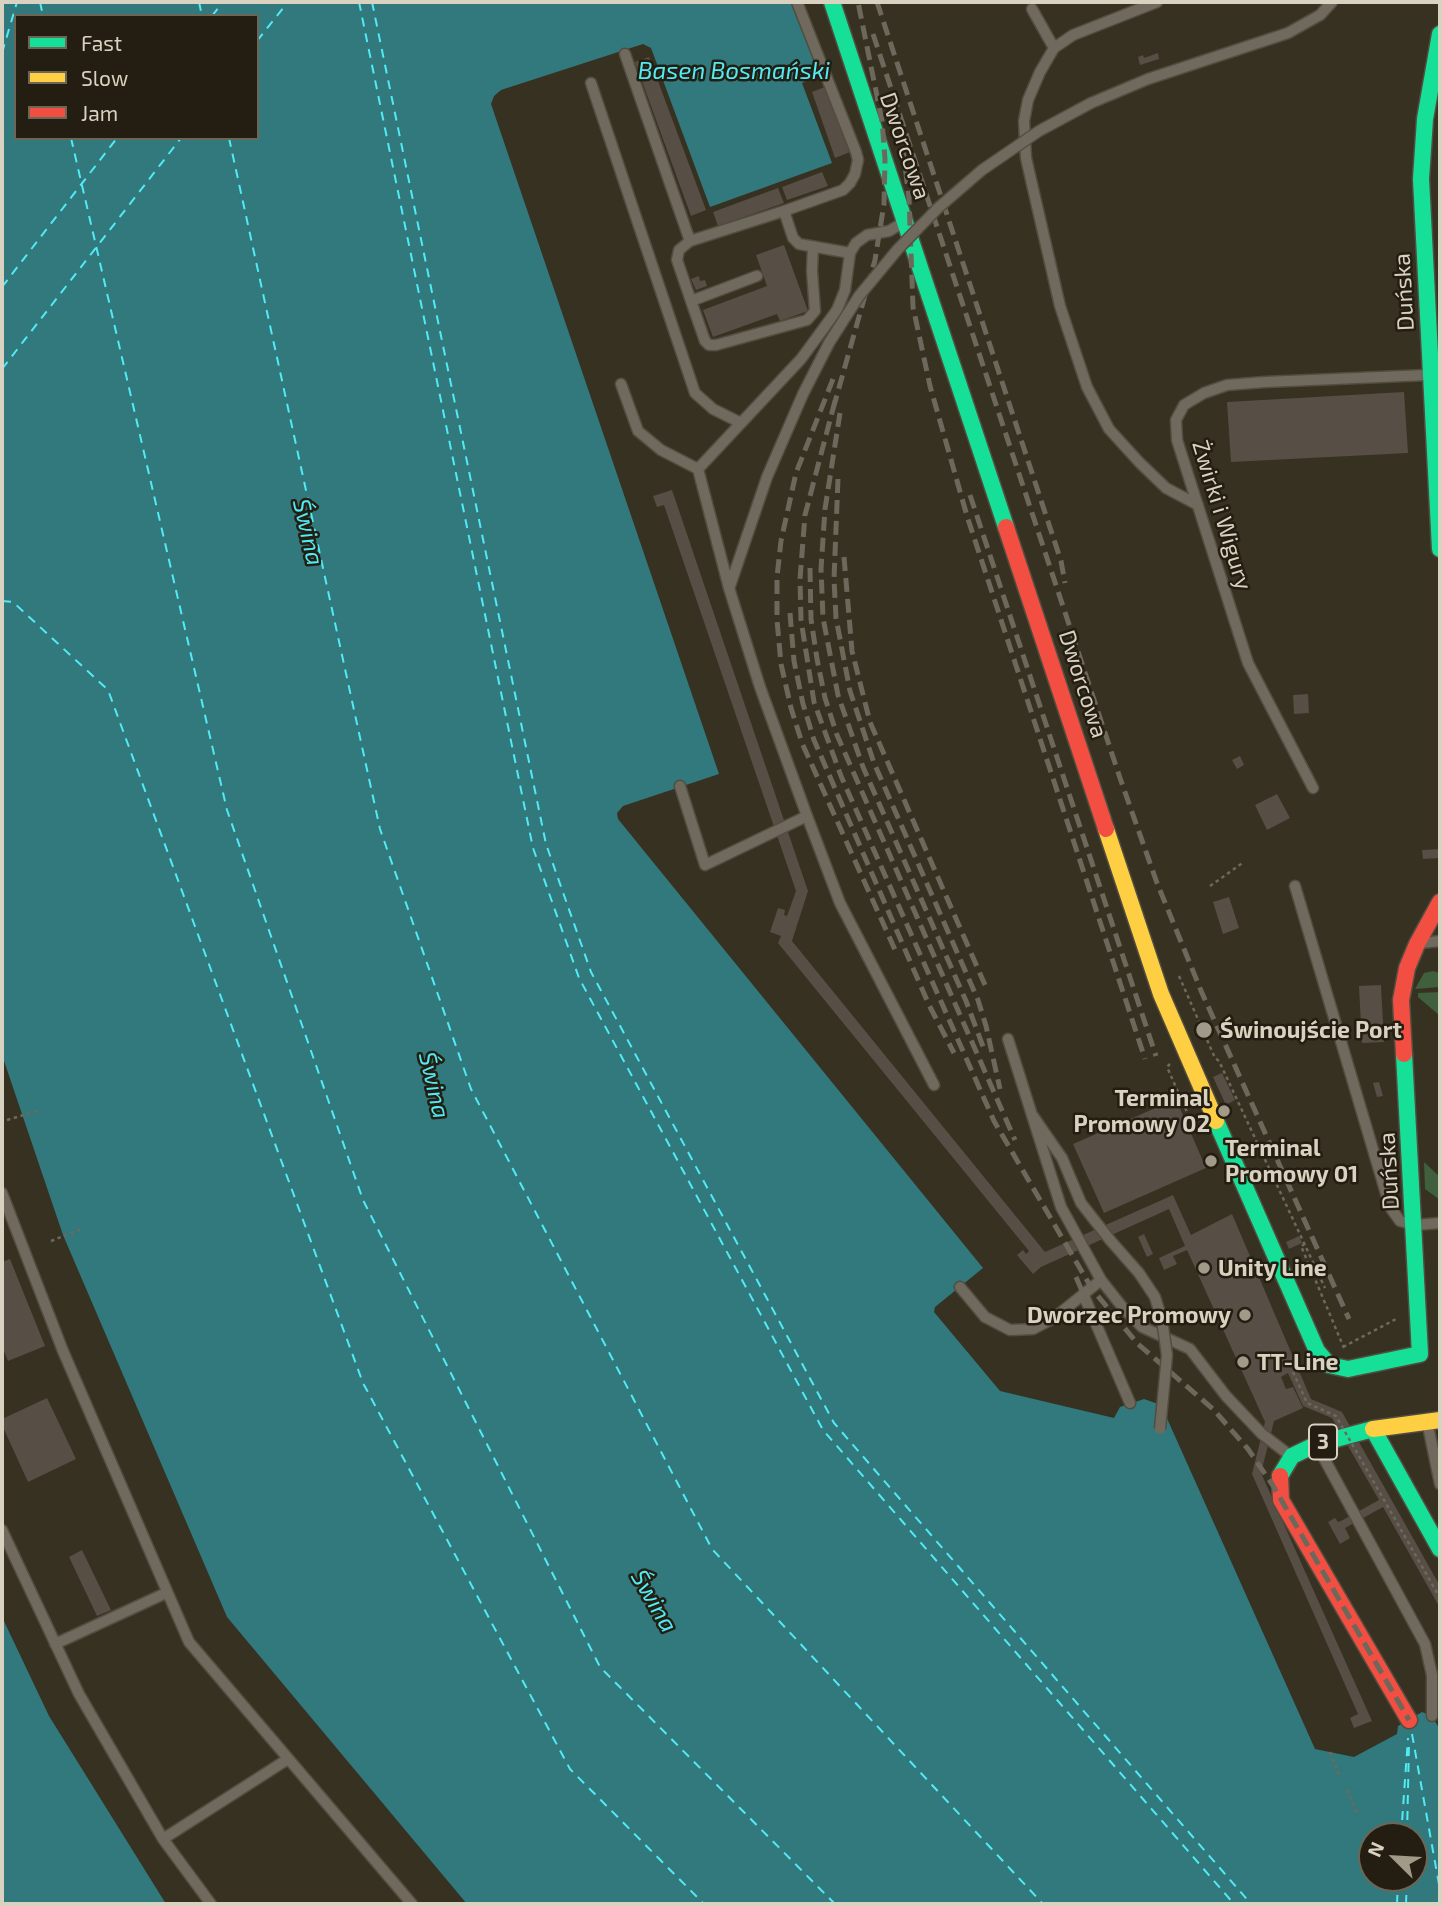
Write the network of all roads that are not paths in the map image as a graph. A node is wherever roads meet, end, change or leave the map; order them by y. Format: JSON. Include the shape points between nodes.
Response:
{"nodes":[{"id":1,"x":797,"y":2,"type":"edge"},
{"id":2,"x":832,"y":2,"type":"edge"},
{"id":3,"x":1157,"y":2,"type":"edge"},
{"id":4,"x":1332,"y":2,"type":"edge"},
{"id":5,"x":1032,"y":9,"type":"dead end"},
{"id":6,"x":1440,"y":34,"type":"edge"},
{"id":7,"x":1054,"y":48,"type":"junction"},
{"id":8,"x":625,"y":54,"type":"dead end"},
{"id":9,"x":591,"y":83,"type":"dead end"},
{"id":10,"x":784,"y":211,"type":"junction"},
{"id":11,"x":907,"y":221,"type":"junction"},
{"id":12,"x":690,"y":242,"type":"junction"},
{"id":13,"x":813,"y":247,"type":"junction"},
{"id":14,"x":850,"y":253,"type":"junction"},
{"id":15,"x":757,"y":276,"type":"dead end"},
{"id":16,"x":691,"y":301,"type":"junction"},
{"id":17,"x":1431,"y":375,"type":"junction"},
{"id":18,"x":621,"y":384,"type":"dead end"},
{"id":19,"x":741,"y":423,"type":"junction"},
{"id":20,"x":698,"y":469,"type":"junction"},
{"id":21,"x":1198,"y":505,"type":"junction"},
{"id":22,"x":1440,"y":549,"type":"edge"},
{"id":23,"x":729,"y":588,"type":"junction"},
{"id":24,"x":680,"y":786,"type":"dead end"},
{"id":25,"x":1313,"y":788,"type":"dead end"},
{"id":26,"x":807,"y":816,"type":"junction"},
{"id":27,"x":1294,"y":886,"type":"dead end"},
{"id":28,"x":1440,"y":902,"type":"edge"},
{"id":29,"x":1440,"y":941,"type":"edge"},
{"id":30,"x":1417,"y":944,"type":"junction"},
{"id":31,"x":1008,"y":1039,"type":"dead end"},
{"id":32,"x":934,"y":1085,"type":"dead end"},
{"id":33,"x":1028,"y":1110,"type":"junction"},
{"id":34,"x":2,"y":1193,"type":"edge"},
{"id":35,"x":1440,"y":1223,"type":"edge"},
{"id":36,"x":1415,"y":1225,"type":"junction"},
{"id":37,"x":1101,"y":1280,"type":"junction"},
{"id":38,"x":960,"y":1287,"type":"dead end"},
{"id":39,"x":1084,"y":1296,"type":"junction"},
{"id":40,"x":1329,"y":1365,"type":"joint"},
{"id":41,"x":1130,"y":1404,"type":"dead end"},
{"id":42,"x":1434,"y":1420,"type":"edge"},
{"id":43,"x":1160,"y":1429,"type":"dead end"},
{"id":44,"x":1373,"y":1429,"type":"junction"},
{"id":45,"x":1317,"y":1444,"type":"junction"},
{"id":46,"x":1292,"y":1456,"type":"junction"},
{"id":47,"x":1440,"y":1484,"type":"edge"},
{"id":48,"x":2,"y":1530,"type":"edge"},
{"id":49,"x":1440,"y":1549,"type":"edge"},
{"id":50,"x":166,"y":1592,"type":"junction"},
{"id":51,"x":55,"y":1644,"type":"junction"},
{"id":52,"x":1432,"y":1716,"type":"dead end"},
{"id":53,"x":1409,"y":1720,"type":"dead end"},
{"id":54,"x":288,"y":1759,"type":"junction"},
{"id":55,"x":163,"y":1839,"type":"junction"},
{"id":56,"x":211,"y":1904,"type":"edge"},
{"id":57,"x":412,"y":1904,"type":"edge"}],
"edges":[{"from":1,"to":10,"type":"lane","via":[[858,160],[856,174],[842,190]]},
{"from":2,"to":11,"type":"main road","name":"Dworcowa"},
{"from":3,"to":7,"type":"lane","via":[[1073,35]]},
{"from":4,"to":23,"type":"lane","bridge":true,"via":[[1320,15],[1288,33],[1090,103],[982,170],[938,208],[859,296],[829,343],[767,477]]},
{"from":5,"to":7,"type":"lane"},
{"from":6,"to":17,"type":"main road","name":"Duńska","via":[[1421,147]]},
{"from":7,"to":21,"type":"lane","via":[[1028,100],[1024,121],[1026,158],[1060,306],[1087,387],[1110,429],[1166,488]]},
{"from":8,"to":12,"type":"lane"},
{"from":9,"to":19,"type":"lane","via":[[695,393],[713,409]]},
{"from":10,"to":12,"type":"lane"},
{"from":10,"to":13,"type":"lane","via":[[793,238]]},
{"from":11,"to":14,"type":"lane","via":[[867,235]]},
{"from":11,"to":40,"type":"main road","name":"Dworcowa","via":[[1161,994],[1312,1338]]},
{"from":12,"to":16,"type":"lane","via":[[677,255]]},
{"from":13,"to":14,"type":"lane"},
{"from":13,"to":16,"type":"lane","via":[[814,311],[807,320],[709,345]]},
{"from":14,"to":19,"type":"lane","via":[[845,290],[836,310],[801,359]]},
{"from":15,"to":16,"type":"lane"},
{"from":17,"to":21,"type":"lane","name":"Żwirki i Wigury","via":[[1227,385],[1204,393],[1184,405],[1176,420],[1177,440]]},
{"from":17,"to":22,"type":"main road","name":"Duńska"},
{"from":18,"to":20,"type":"lane","via":[[638,431],[661,450]]},
{"from":19,"to":20,"type":"lane"},
{"from":20,"to":23,"type":"lane"},
{"from":21,"to":25,"type":"lane","name":"Żwirki i Wigury","via":[[1248,663]]},
{"from":23,"to":26,"type":"lane"},
{"from":24,"to":26,"type":"lane","via":[[705,864]]},
{"from":26,"to":32,"type":"lane","via":[[840,903]]},
{"from":27,"to":36,"type":"lane","via":[[1390,1208],[1400,1221]]},
{"from":28,"to":30,"type":"main road","name":"Duńska"},
{"from":29,"to":30,"type":"lane"},
{"from":30,"to":36,"type":"main road","name":"Duńska","via":[[1401,1000]]},
{"from":31,"to":33,"type":"lane"},
{"from":33,"to":37,"type":"lane","via":[[1061,1206]]},
{"from":33,"to":43,"type":"lane","bridge":true,"via":[[1056,1146],[1081,1203],[1155,1297],[1167,1356]]},
{"from":34,"to":50,"type":"lane"},
{"from":35,"to":36,"type":"lane"},
{"from":36,"to":40,"type":"main road","name":"Duńska","via":[[1420,1354],[1348,1369]]},
{"from":37,"to":39,"type":"lane"},
{"from":37,"to":46,"type":"lane","via":[[1142,1327],[1191,1349],[1226,1396],[1262,1434]]},
{"from":38,"to":39,"type":"lane","via":[[985,1317],[1010,1330],[1033,1329]]},
{"from":39,"to":41,"type":"lane"},
{"from":42,"to":44,"type":"main road","number":"3"},
{"from":42,"to":47,"type":"lane"},
{"from":44,"to":45,"type":"main road","number":"3"},
{"from":44,"to":49,"type":"main road"},
{"from":45,"to":46,"type":"main road","number":"3"},
{"from":45,"to":52,"type":"lane","via":[[1425,1644],[1432,1675]]},
{"from":46,"to":53,"type":"main road","number":"3","via":[[1280,1475],[1280,1500]]},
{"from":48,"to":51,"type":"lane"},
{"from":50,"to":51,"type":"lane"},
{"from":50,"to":54,"type":"lane","via":[[189,1642]]},
{"from":51,"to":55,"type":"lane"},
{"from":54,"to":55,"type":"lane"},
{"from":54,"to":57,"type":"lane"},
{"from":55,"to":56,"type":"lane"}]}
